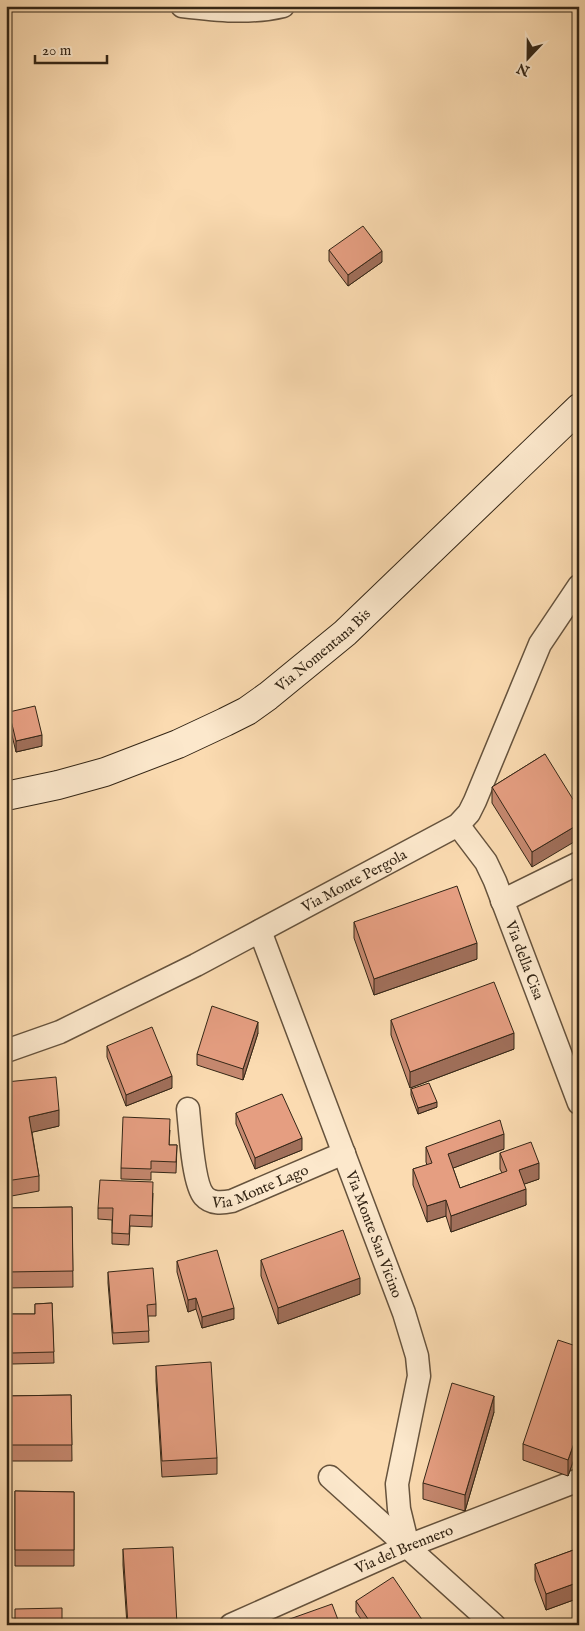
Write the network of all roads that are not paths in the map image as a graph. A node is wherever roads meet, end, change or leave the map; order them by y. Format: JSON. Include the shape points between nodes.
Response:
{"nodes":[{"id":1,"x":182,"y":6,"type":"edge"},
{"id":2,"x":283,"y":6,"type":"edge"},
{"id":3,"x":579,"y":408,"type":"edge"},
{"id":4,"x":579,"y":586,"type":"edge"},
{"id":5,"x":6,"y":796,"type":"edge"},
{"id":6,"x":458,"y":825,"type":"junction"},
{"id":7,"x":579,"y":863,"type":"edge"},
{"id":8,"x":502,"y":901,"type":"junction"},
{"id":9,"x":260,"y":931,"type":"junction"},
{"id":10,"x":6,"y":1051,"type":"edge"},
{"id":11,"x":579,"y":1103,"type":"edge"},
{"id":12,"x":188,"y":1109,"type":"dead end"},
{"id":13,"x":344,"y":1153,"type":"junction"},
{"id":14,"x":330,"y":1477,"type":"dead end"},
{"id":15,"x":579,"y":1480,"type":"edge"},
{"id":16,"x":408,"y":1546,"type":"junction"},
{"id":17,"x":230,"y":1625,"type":"edge"},
{"id":18,"x":494,"y":1625,"type":"edge"}],
"edges":[{"from":1,"to":2,"type":"street","via":[[251,11]]},
{"from":3,"to":5,"type":"main road","name":"Via Nomentana Bis","via":[[345,633],[268,696],[225,722],[178,744],[105,772]]},
{"from":4,"to":6,"type":"street","name":"Via Monte Pergola","via":[[540,644],[475,801]]},
{"from":6,"to":8,"type":"street","name":"Via della Cisa","via":[[486,862]]},
{"from":6,"to":9,"type":"street","name":"Via Monte Pergola"},
{"from":7,"to":8,"type":"street"},
{"from":8,"to":11,"type":"street","name":"Via della Cisa"},
{"from":9,"to":10,"type":"street","name":"Via Monte Pergola","via":[[73,1026]]},
{"from":9,"to":13,"type":"street","name":"Via Monte San Vicino"},
{"from":12,"to":13,"type":"street","name":"Via Monte Lago","via":[[197,1181],[202,1194],[215,1202],[232,1201]]},
{"from":13,"to":16,"type":"street","name":"Via Monte San Vicino","via":[[404,1313],[419,1364],[419,1382],[397,1484]]},
{"from":14,"to":16,"type":"street"},
{"from":15,"to":16,"type":"street","name":"Via del Brennero"},
{"from":16,"to":17,"type":"street","name":"Via del Brennero"},
{"from":16,"to":18,"type":"street"}]}
